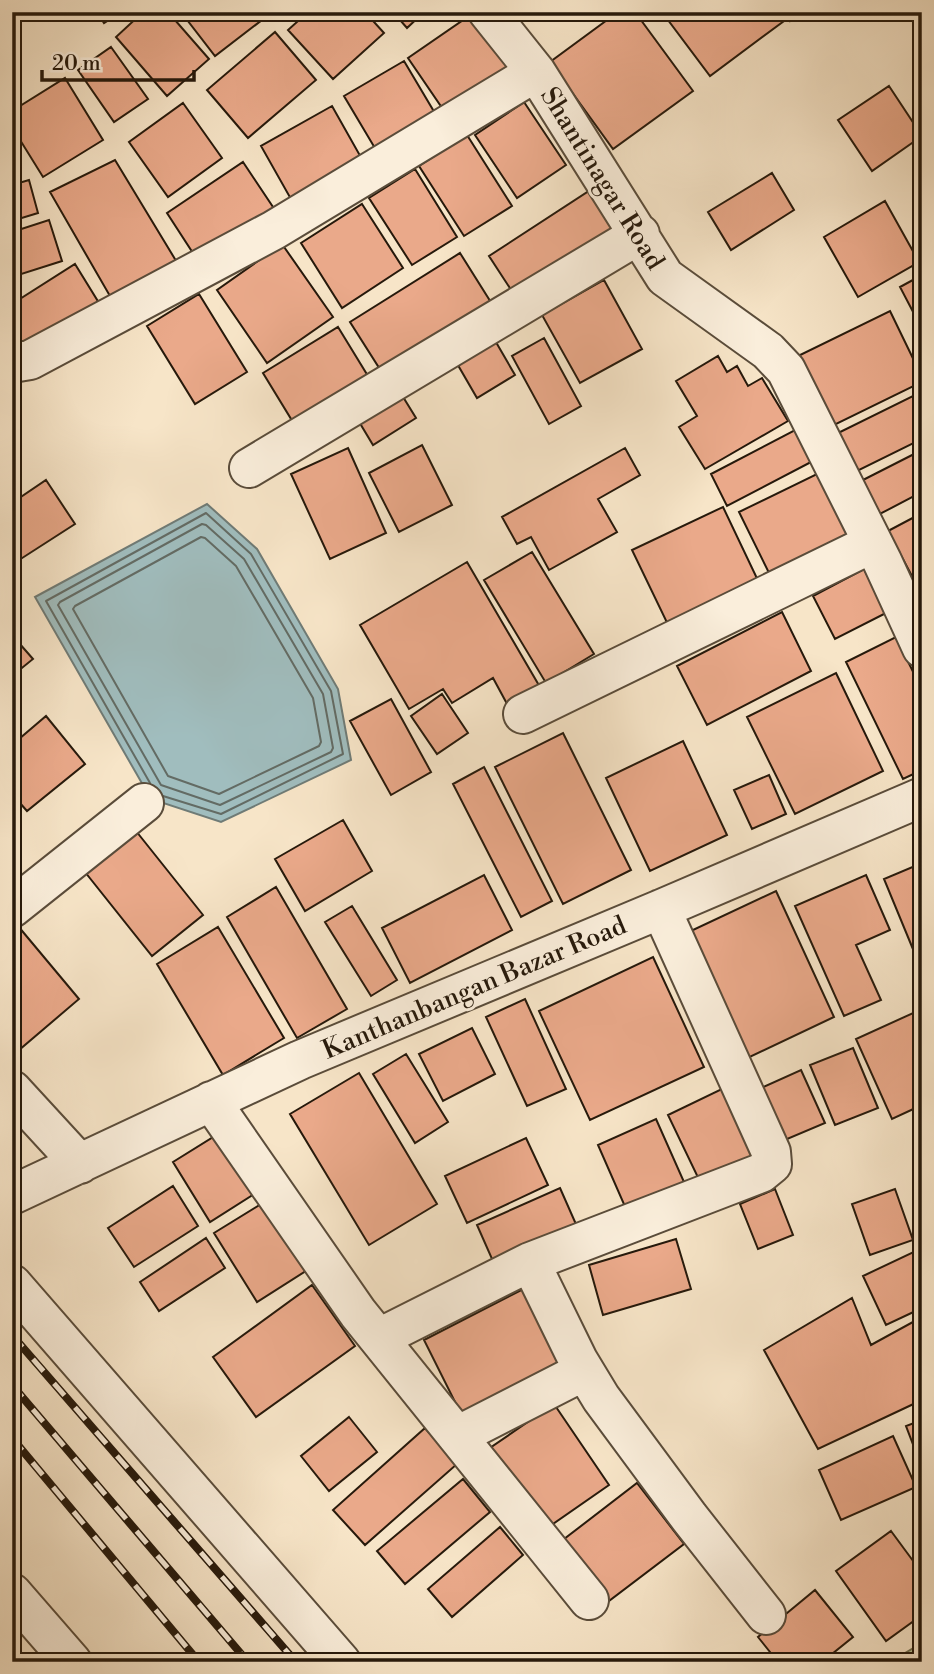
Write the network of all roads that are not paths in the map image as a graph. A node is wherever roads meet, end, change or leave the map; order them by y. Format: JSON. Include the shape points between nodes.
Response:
{"nodes":[{"id":1,"x":488,"y":12,"type":"edge"},
{"id":2,"x":536,"y":72,"type":"junction"},
{"id":3,"x":639,"y":234,"type":"junction"},
{"id":4,"x":12,"y":363,"type":"edge"},
{"id":5,"x":249,"y":468,"type":"dead end"},
{"id":6,"x":873,"y":543,"type":"junction"},
{"id":7,"x":922,"y":648,"type":"edge"},
{"id":8,"x":523,"y":714,"type":"dead end"},
{"id":9,"x":922,"y":797,"type":"edge"},
{"id":10,"x":144,"y":803,"type":"dead end"},
{"id":11,"x":12,"y":908,"type":"edge"},
{"id":12,"x":661,"y":909,"type":"junction"},
{"id":13,"x":12,"y":1090,"type":"edge"},
{"id":14,"x":211,"y":1101,"type":"junction"},
{"id":15,"x":80,"y":1164,"type":"junction"},
{"id":16,"x":22,"y":1191,"type":"edge"},
{"id":17,"x":530,"y":1262,"type":"junction"},
{"id":18,"x":12,"y":1284,"type":"edge"},
{"id":19,"x":379,"y":1338,"type":"junction"},
{"id":20,"x":584,"y":1371,"type":"junction"},
{"id":21,"x":457,"y":1436,"type":"junction"},
{"id":22,"x":12,"y":1592,"type":"edge"},
{"id":23,"x":589,"y":1600,"type":"dead end"},
{"id":24,"x":766,"y":1615,"type":"dead end"},
{"id":25,"x":72,"y":1662,"type":"edge"},
{"id":26,"x":341,"y":1662,"type":"edge"}],
"edges":[{"from":1,"to":2,"type":"street","name":"Shantinagar Road"},
{"from":2,"to":3,"type":"street","name":"Shantinagar Road"},
{"from":2,"to":4,"type":"street","via":[[274,230],[30,360]]},
{"from":3,"to":5,"type":"street"},
{"from":3,"to":6,"type":"street","name":"Shantinagar Road","via":[[669,282],[768,351],[786,370]]},
{"from":6,"to":7,"type":"street","name":"Shantinagar Road"},
{"from":6,"to":8,"type":"street"},
{"from":9,"to":12,"type":"street","name":"Kanthanbangan Bazar Road"},
{"from":10,"to":11,"type":"street"},
{"from":12,"to":14,"type":"street","name":"Kanthanbangan Bazar Road"},
{"from":12,"to":17,"type":"street","via":[[771,1152],[772,1164],[761,1173]]},
{"from":13,"to":15,"type":"street"},
{"from":14,"to":15,"type":"street","name":"Kanthanbangan Bazar Road"},
{"from":14,"to":19,"type":"street"},
{"from":15,"to":16,"type":"street","name":"Kanthanbangan Bazar Road"},
{"from":17,"to":19,"type":"street"},
{"from":17,"to":20,"type":"street"},
{"from":18,"to":26,"type":"street"},
{"from":19,"to":21,"type":"street"},
{"from":20,"to":21,"type":"street"},
{"from":20,"to":24,"type":"street"},
{"from":21,"to":23,"type":"street"},
{"from":22,"to":25,"type":"street"}]}
